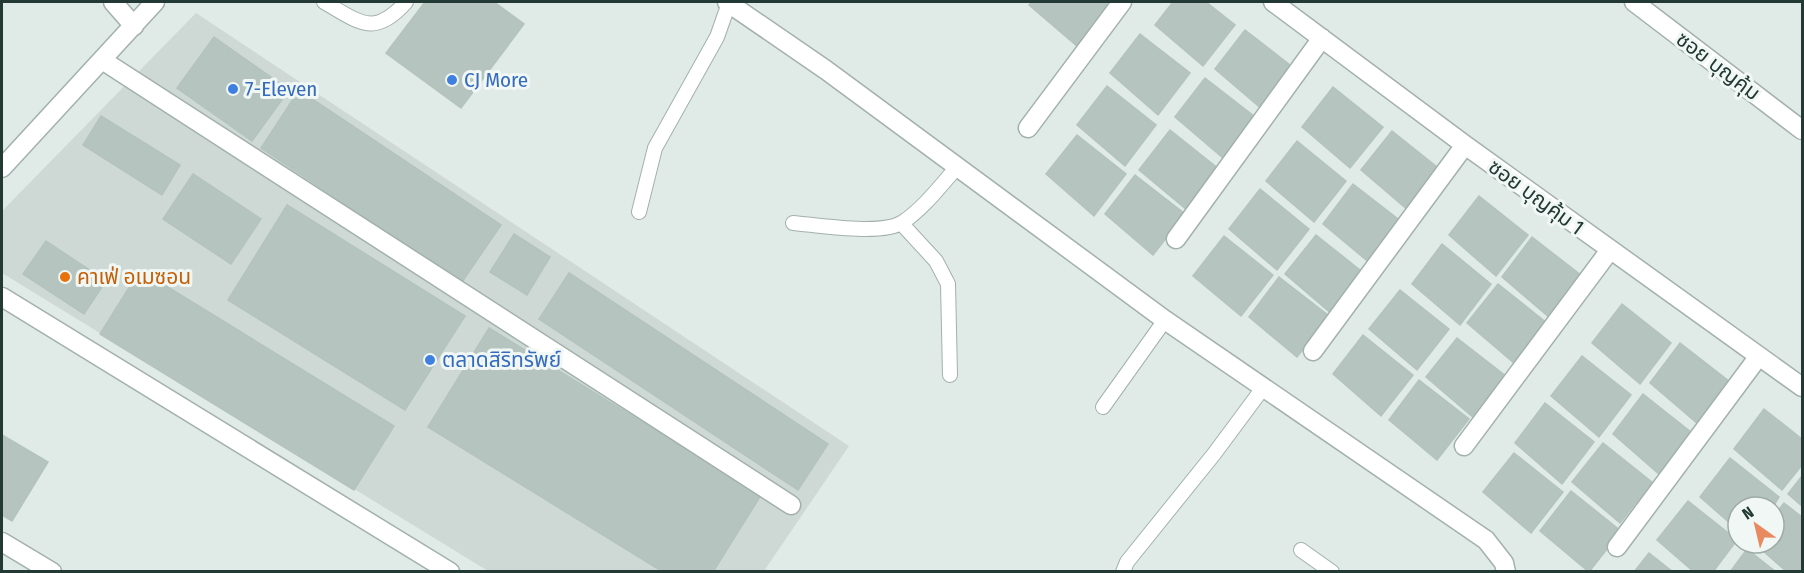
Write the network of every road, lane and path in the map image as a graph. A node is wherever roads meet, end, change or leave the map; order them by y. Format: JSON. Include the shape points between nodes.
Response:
{"nodes":[{"id":1,"x":113,"y":2,"type":"edge"},
{"id":2,"x":155,"y":2,"type":"edge"},
{"id":3,"x":324,"y":2,"type":"edge"},
{"id":4,"x":406,"y":2,"type":"edge"},
{"id":5,"x":728,"y":2,"type":"edge"},
{"id":6,"x":1122,"y":2,"type":"edge"},
{"id":7,"x":1273,"y":2,"type":"edge"},
{"id":8,"x":1634,"y":2,"type":"edge"},
{"id":9,"x":134,"y":26,"type":"junction"},
{"id":10,"x":1322,"y":38,"type":"junction"},
{"id":11,"x":102,"y":60,"type":"junction"},
{"id":12,"x":1028,"y":128,"type":"dead end"},
{"id":13,"x":1803,"y":130,"type":"edge"},
{"id":14,"x":1466,"y":145,"type":"junction"},
{"id":15,"x":958,"y":166,"type":"junction"},
{"id":16,"x":2,"y":168,"type":"edge"},
{"id":17,"x":639,"y":212,"type":"dead end"},
{"id":18,"x":793,"y":223,"type":"dead end"},
{"id":19,"x":901,"y":223,"type":"junction"},
{"id":20,"x":1176,"y":239,"type":"dead end"},
{"id":21,"x":1610,"y":250,"type":"junction"},
{"id":22,"x":2,"y":297,"type":"edge"},
{"id":23,"x":1166,"y":320,"type":"junction"},
{"id":24,"x":1313,"y":351,"type":"dead end"},
{"id":25,"x":1759,"y":356,"type":"junction"},
{"id":26,"x":950,"y":375,"type":"dead end"},
{"id":27,"x":1803,"y":387,"type":"edge"},
{"id":28,"x":1263,"y":388,"type":"junction"},
{"id":29,"x":1102,"y":407,"type":"dead end"},
{"id":30,"x":1464,"y":446,"type":"dead end"},
{"id":31,"x":791,"y":505,"type":"dead end"},
{"id":32,"x":2,"y":542,"type":"edge"},
{"id":33,"x":1617,"y":548,"type":"dead end"},
{"id":34,"x":1301,"y":550,"type":"dead end"},
{"id":35,"x":52,"y":572,"type":"edge"},
{"id":36,"x":450,"y":572,"type":"edge"},
{"id":37,"x":1123,"y":572,"type":"edge"},
{"id":38,"x":1332,"y":572,"type":"edge"},
{"id":39,"x":1506,"y":572,"type":"edge"}],
"edges":[{"from":1,"to":9,"type":"street"},
{"from":2,"to":9,"type":"street"},
{"from":3,"to":4,"type":"lane","via":[[361,24],[377,23],[395,14]]},
{"from":5,"to":15,"type":"street"},
{"from":5,"to":17,"type":"lane","via":[[717,37],[655,148]]},
{"from":6,"to":12,"type":"street"},
{"from":7,"to":10,"type":"street","name":"ซอย บุญคุ้ม 1"},
{"from":8,"to":13,"type":"street","name":"ซอย บุญคุ้ม"},
{"from":9,"to":11,"type":"street"},
{"from":10,"to":14,"type":"street","name":"ซอย บุญคุ้ม 1"},
{"from":10,"to":20,"type":"street"},
{"from":11,"to":16,"type":"street"},
{"from":11,"to":31,"type":"street"},
{"from":14,"to":21,"type":"street","name":"ซอย บุญคุ้ม 1"},
{"from":14,"to":24,"type":"street"},
{"from":15,"to":19,"type":"lane"},
{"from":15,"to":23,"type":"street"},
{"from":18,"to":19,"type":"lane","via":[[877,228]]},
{"from":19,"to":26,"type":"lane","via":[[936,261],[948,284]]},
{"from":21,"to":25,"type":"street","name":"ซอย บุญคุ้ม 1"},
{"from":21,"to":30,"type":"street"},
{"from":22,"to":36,"type":"street"},
{"from":23,"to":28,"type":"street"},
{"from":23,"to":29,"type":"lane"},
{"from":25,"to":27,"type":"street","name":"ซอย บุญคุ้ม 1"},
{"from":25,"to":33,"type":"street"},
{"from":28,"to":37,"type":"lane"},
{"from":28,"to":39,"type":"street","via":[[1486,540],[1504,563]]},
{"from":32,"to":35,"type":"street"},
{"from":34,"to":38,"type":"lane"}]}
